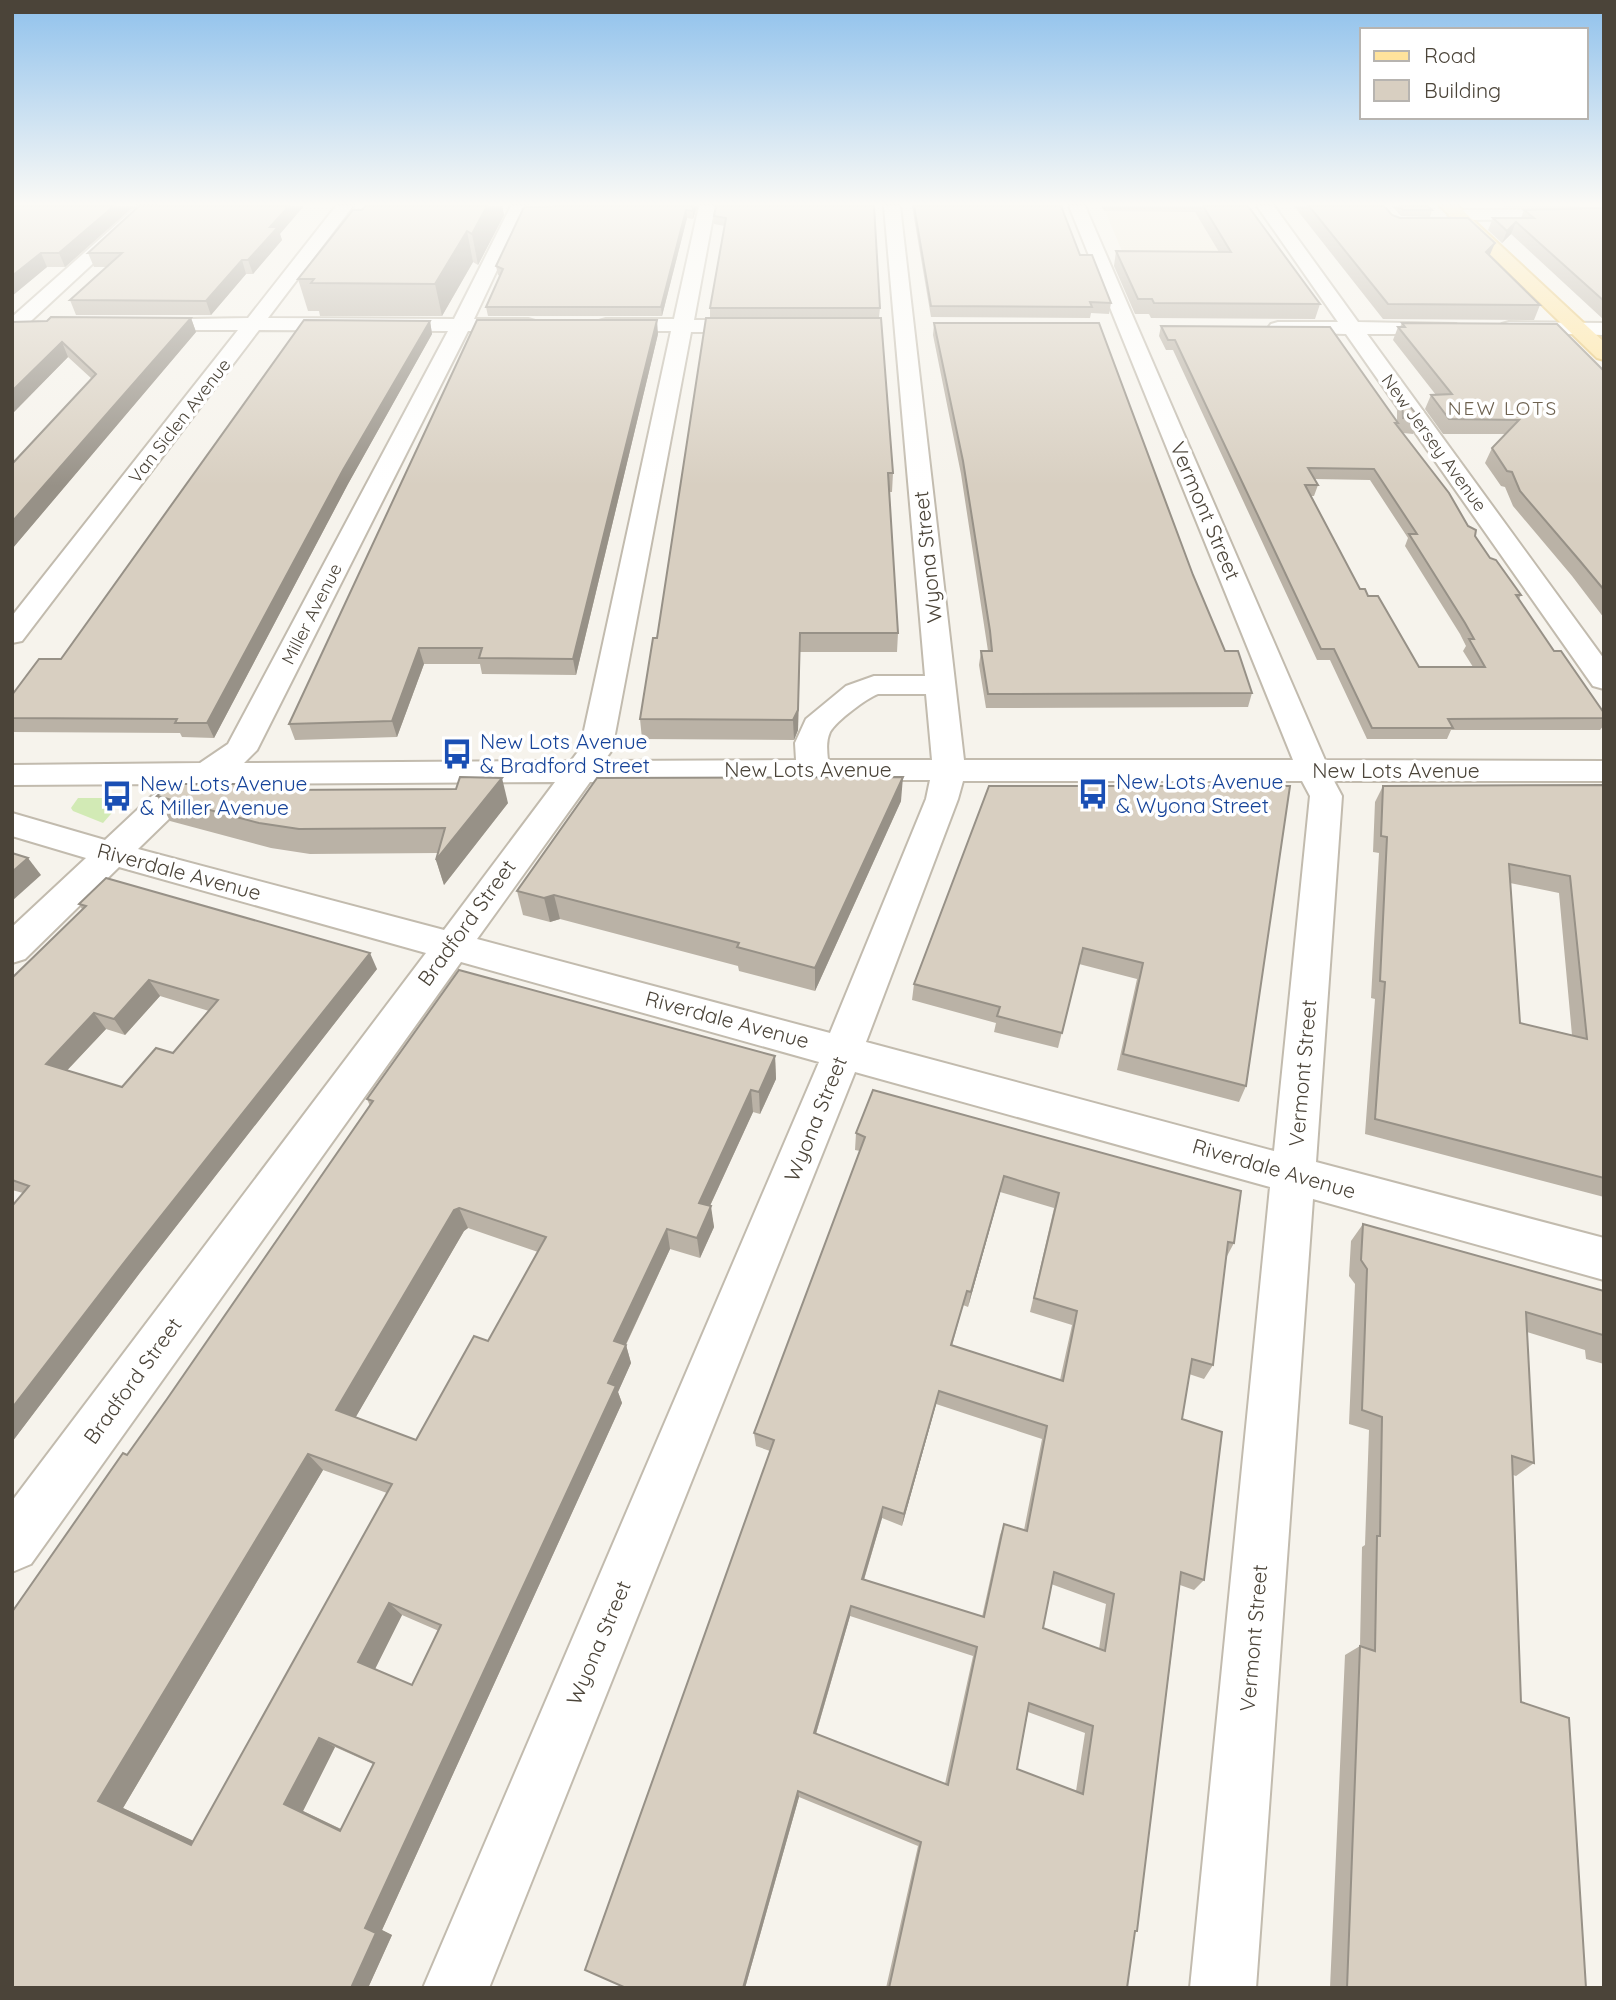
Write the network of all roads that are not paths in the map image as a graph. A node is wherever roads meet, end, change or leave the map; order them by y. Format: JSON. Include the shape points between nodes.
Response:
{"nodes":[{"id":1,"x":43,"y":299,"type":"edge"},
{"id":2,"x":275,"y":299,"type":"edge"},
{"id":3,"x":473,"y":299,"type":"edge"},
{"id":4,"x":688,"y":299,"type":"edge"},
{"id":5,"x":902,"y":299,"type":"edge"},
{"id":6,"x":1116,"y":299,"type":"edge"},
{"id":7,"x":1332,"y":299,"type":"edge"},
{"id":8,"x":1546,"y":299,"type":"edge"},
{"id":9,"x":51,"y":323,"type":"edge"},
{"id":10,"x":116,"y":323,"type":"edge"},
{"id":11,"x":256,"y":324,"type":"junction"},
{"id":12,"x":461,"y":324,"type":"junction"},
{"id":13,"x":14,"y":325,"type":"edge"},
{"id":14,"x":550,"y":325,"type":"edge"},
{"id":15,"x":592,"y":325,"type":"edge"},
{"id":16,"x":683,"y":325,"type":"junction"},
{"id":17,"x":781,"y":326,"type":"edge"},
{"id":18,"x":1252,"y":327,"type":"edge"},
{"id":19,"x":1352,"y":328,"type":"junction"},
{"id":20,"x":1466,"y":328,"type":"edge"},
{"id":21,"x":1492,"y":328,"type":"edge"},
{"id":22,"x":1577,"y":329,"type":"junction"},
{"id":23,"x":1604,"y":329,"type":"edge"},
{"id":24,"x":1604,"y":354,"type":"edge"},
{"id":25,"x":12,"y":635,"type":"edge"},
{"id":26,"x":1604,"y":680,"type":"edge"},
{"id":27,"x":940,"y":685,"type":"junction"},
{"id":28,"x":948,"y":769,"type":"junction"},
{"id":29,"x":813,"y":770,"type":"junction"},
{"id":30,"x":580,"y":771,"type":"junction"},
{"id":31,"x":1313,"y":771,"type":"junction"},
{"id":32,"x":1604,"y":771,"type":"edge"},
{"id":33,"x":209,"y":772,"type":"junction"},
{"id":34,"x":12,"y":775,"type":"edge"},
{"id":35,"x":12,"y":824,"type":"edge"},
{"id":36,"x":112,"y":853,"type":"junction"},
{"id":37,"x":450,"y":946,"type":"junction"},
{"id":38,"x":12,"y":948,"type":"edge"},
{"id":39,"x":843,"y":1051,"type":"junction"},
{"id":40,"x":1295,"y":1175,"type":"junction"},
{"id":41,"x":1604,"y":1259,"type":"edge"},
{"id":42,"x":12,"y":1545,"type":"edge"},
{"id":43,"x":456,"y":1988,"type":"edge"},
{"id":44,"x":1223,"y":1988,"type":"edge"}],
"edges":[{"from":1,"to":13,"type":"street"},
{"from":2,"to":11,"type":"street","name":"Van Siclen Avenue"},
{"from":3,"to":12,"type":"street","name":"Miller Avenue"},
{"from":4,"to":16,"type":"street","name":"Bradford Street"},
{"from":5,"to":27,"type":"street","name":"Wyona Street"},
{"from":6,"to":31,"type":"street","name":"Vermont Street"},
{"from":7,"to":19,"type":"street","name":"New Jersey Avenue"},
{"from":8,"to":22,"type":"main road"},
{"from":9,"to":13,"type":"street"},
{"from":10,"to":11,"type":"street"},
{"from":11,"to":12,"type":"street"},
{"from":11,"to":25,"type":"street","name":"Van Siclen Avenue"},
{"from":12,"to":14,"type":"street"},
{"from":12,"to":33,"type":"street","name":"Miller Avenue","via":[[241,750]]},
{"from":15,"to":16,"type":"street"},
{"from":16,"to":17,"type":"street"},
{"from":16,"to":30,"type":"street","name":"Bradford Street","via":[[596,750]]},
{"from":18,"to":19,"type":"street"},
{"from":19,"to":20,"type":"street"},
{"from":19,"to":26,"type":"street","name":"New Jersey Avenue"},
{"from":21,"to":22,"type":"street"},
{"from":22,"to":23,"type":"street"},
{"from":22,"to":24,"type":"main road"},
{"from":27,"to":28,"type":"street","name":"Wyona Street"},
{"from":27,"to":29,"type":"street","via":[[874,685],[857,692],[817,726],[811,743]]},
{"from":28,"to":29,"type":"street","name":"New Lots Avenue"},
{"from":28,"to":31,"type":"street","name":"New Lots Avenue"},
{"from":28,"to":39,"type":"street","name":"Wyona Street","via":[[942,799]]},
{"from":29,"to":30,"type":"street","name":"New Lots Avenue"},
{"from":30,"to":33,"type":"street","name":"New Lots Avenue"},
{"from":30,"to":37,"type":"street","name":"Bradford Street"},
{"from":31,"to":32,"type":"street","name":"New Lots Avenue"},
{"from":31,"to":40,"type":"street","name":"Vermont Street","via":[[1326,796]]},
{"from":33,"to":34,"type":"street","name":"New Lots Avenue"},
{"from":33,"to":36,"type":"street","name":"Miller Avenue","via":[[164,804]]},
{"from":35,"to":36,"type":"street","name":"Riverdale Avenue"},
{"from":36,"to":37,"type":"street","name":"Riverdale Avenue"},
{"from":36,"to":38,"type":"street","name":"Miller Avenue"},
{"from":37,"to":39,"type":"street","name":"Riverdale Avenue"},
{"from":37,"to":42,"type":"street","name":"Bradford Street"},
{"from":39,"to":40,"type":"street","name":"Riverdale Avenue"},
{"from":39,"to":43,"type":"street","name":"Wyona Street"},
{"from":40,"to":41,"type":"street","name":"Riverdale Avenue"},
{"from":40,"to":44,"type":"street","name":"Vermont Street"}]}
